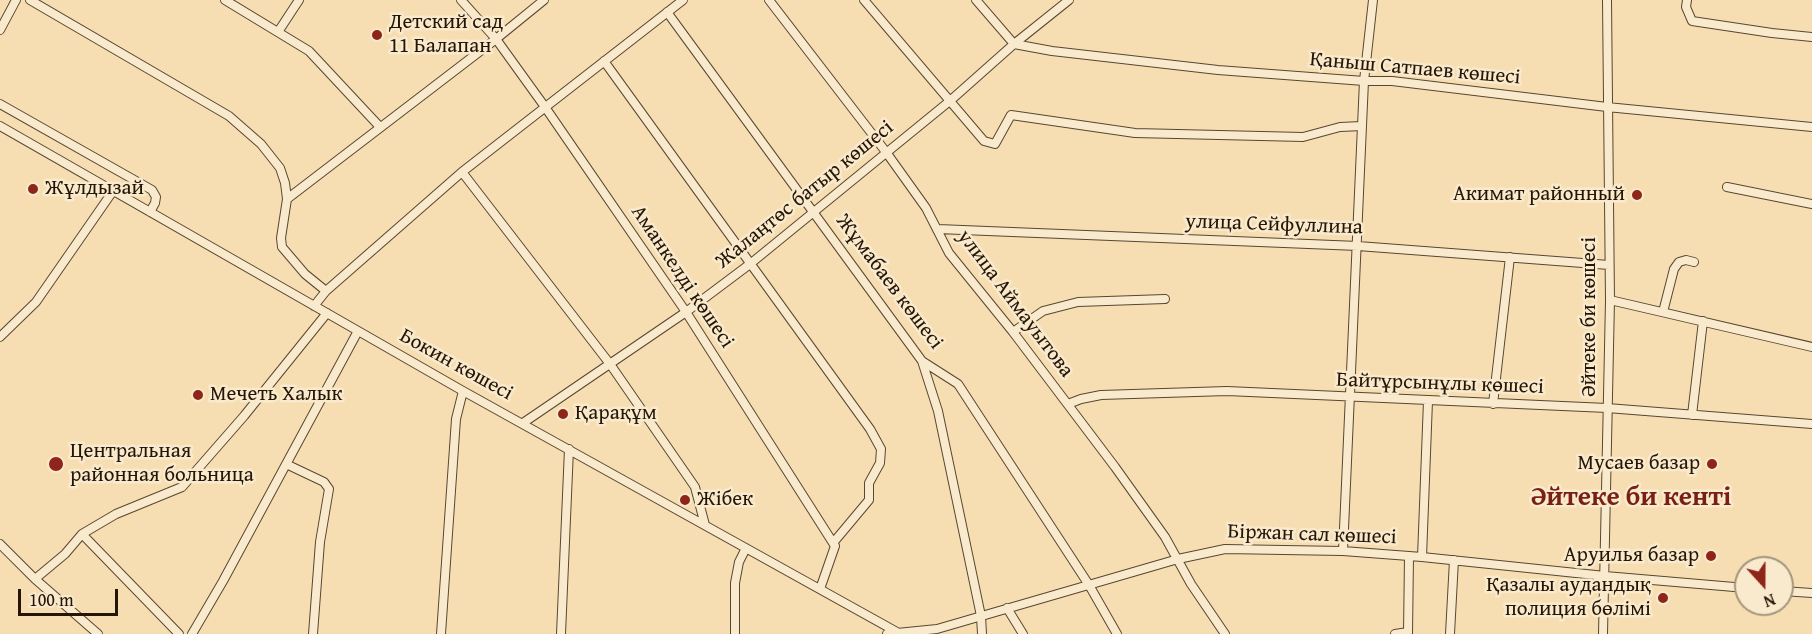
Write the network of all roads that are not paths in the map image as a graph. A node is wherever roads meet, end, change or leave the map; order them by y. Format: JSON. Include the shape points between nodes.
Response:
{"nodes":[{"id":1,"x":16,"y":0,"type":"edge"},
{"id":2,"x":30,"y":0,"type":"edge"},
{"id":3,"x":225,"y":0,"type":"edge"},
{"id":4,"x":299,"y":0,"type":"edge"},
{"id":5,"x":461,"y":0,"type":"edge"},
{"id":6,"x":544,"y":0,"type":"edge"},
{"id":7,"x":683,"y":0,"type":"edge"},
{"id":8,"x":769,"y":0,"type":"edge"},
{"id":9,"x":864,"y":0,"type":"edge"},
{"id":10,"x":976,"y":0,"type":"edge"},
{"id":11,"x":1069,"y":0,"type":"edge"},
{"id":12,"x":1373,"y":0,"type":"edge"},
{"id":13,"x":1606,"y":0,"type":"edge"},
{"id":14,"x":1687,"y":0,"type":"edge"},
{"id":15,"x":667,"y":12,"type":"junction"},
{"id":16,"x":0,"y":30,"type":"edge"},
{"id":17,"x":278,"y":32,"type":"junction"},
{"id":18,"x":1812,"y":36,"type":"edge"},
{"id":19,"x":496,"y":39,"type":"junction"},
{"id":20,"x":1014,"y":44,"type":"junction"},
{"id":21,"x":604,"y":61,"type":"junction"},
{"id":22,"x":1364,"y":81,"type":"junction"},
{"id":23,"x":951,"y":100,"type":"junction"},
{"id":24,"x":0,"y":104,"type":"edge"},
{"id":25,"x":545,"y":106,"type":"junction"},
{"id":26,"x":1606,"y":107,"type":"junction"},
{"id":27,"x":0,"y":126,"type":"edge"},
{"id":28,"x":1362,"y":126,"type":"junction"},
{"id":29,"x":380,"y":127,"type":"junction"},
{"id":30,"x":1812,"y":127,"type":"edge"},
{"id":31,"x":886,"y":152,"type":"junction"},
{"id":32,"x":462,"y":172,"type":"junction"},
{"id":33,"x":1726,"y":187,"type":"dead end"},
{"id":34,"x":113,"y":191,"type":"junction"},
{"id":35,"x":287,"y":199,"type":"junction"},
{"id":36,"x":1812,"y":204,"type":"edge"},
{"id":37,"x":150,"y":212,"type":"junction"},
{"id":38,"x":814,"y":212,"type":"junction"},
{"id":39,"x":938,"y":229,"type":"junction"},
{"id":40,"x":1358,"y":246,"type":"junction"},
{"id":41,"x":1510,"y":257,"type":"junction"},
{"id":42,"x":1694,"y":262,"type":"dead end"},
{"id":43,"x":750,"y":264,"type":"junction"},
{"id":44,"x":1609,"y":265,"type":"junction"},
{"id":45,"x":326,"y":291,"type":"junction"},
{"id":46,"x":1165,"y":299,"type":"dead end"},
{"id":47,"x":1610,"y":300,"type":"junction"},
{"id":48,"x":314,"y":306,"type":"junction"},
{"id":49,"x":686,"y":312,"type":"junction"},
{"id":50,"x":1663,"y":312,"type":"junction"},
{"id":51,"x":327,"y":313,"type":"junction"},
{"id":52,"x":1703,"y":321,"type":"junction"},
{"id":53,"x":358,"y":331,"type":"junction"},
{"id":54,"x":1013,"y":332,"type":"junction"},
{"id":55,"x":0,"y":337,"type":"edge"},
{"id":56,"x":1812,"y":346,"type":"edge"},
{"id":57,"x":922,"y":361,"type":"junction"},
{"id":58,"x":609,"y":364,"type":"junction"},
{"id":59,"x":463,"y":391,"type":"junction"},
{"id":60,"x":1350,"y":398,"type":"junction"},
{"id":61,"x":1428,"y":401,"type":"junction"},
{"id":62,"x":1068,"y":404,"type":"junction"},
{"id":63,"x":1494,"y":404,"type":"junction"},
{"id":64,"x":1607,"y":408,"type":"junction"},
{"id":65,"x":1692,"y":415,"type":"junction"},
{"id":66,"x":524,"y":423,"type":"junction"},
{"id":67,"x":1812,"y":424,"type":"edge"},
{"id":68,"x":569,"y":449,"type":"junction"},
{"id":69,"x":286,"y":464,"type":"junction"},
{"id":70,"x":705,"y":525,"type":"junction"},
{"id":71,"x":82,"y":534,"type":"junction"},
{"id":72,"x":833,"y":543,"type":"junction"},
{"id":73,"x":1,"y":546,"type":"edge"},
{"id":74,"x":746,"y":548,"type":"junction"},
{"id":75,"x":1343,"y":551,"type":"junction"},
{"id":76,"x":1409,"y":556,"type":"junction"},
{"id":77,"x":1422,"y":557,"type":"junction"},
{"id":78,"x":1178,"y":559,"type":"junction"},
{"id":79,"x":1454,"y":560,"type":"junction"},
{"id":80,"x":1605,"y":576,"type":"junction"},
{"id":81,"x":35,"y":579,"type":"junction"},
{"id":82,"x":1089,"y":585,"type":"junction"},
{"id":83,"x":1734,"y":587,"type":"edge"},
{"id":84,"x":820,"y":589,"type":"junction"},
{"id":85,"x":1794,"y":592,"type":"edge"},
{"id":86,"x":1812,"y":593,"type":"edge"},
{"id":87,"x":1007,"y":608,"type":"junction"},
{"id":88,"x":981,"y":616,"type":"junction"},
{"id":89,"x":897,"y":632,"type":"junction"},
{"id":90,"x":1408,"y":633,"type":"edge"},
{"id":91,"x":98,"y":634,"type":"edge"},
{"id":92,"x":179,"y":634,"type":"edge"},
{"id":93,"x":192,"y":634,"type":"edge"},
{"id":94,"x":313,"y":634,"type":"edge"},
{"id":95,"x":441,"y":634,"type":"edge"},
{"id":96,"x":561,"y":634,"type":"edge"},
{"id":97,"x":735,"y":634,"type":"edge"},
{"id":98,"x":887,"y":634,"type":"edge"},
{"id":99,"x":982,"y":634,"type":"edge"},
{"id":100,"x":1023,"y":634,"type":"edge"},
{"id":101,"x":1118,"y":634,"type":"edge"},
{"id":102,"x":1226,"y":634,"type":"edge"},
{"id":103,"x":1395,"y":634,"type":"edge"},
{"id":104,"x":1450,"y":634,"type":"edge"},
{"id":105,"x":1603,"y":634,"type":"edge"}],
"edges":[{"from":1,"to":16,"type":"street"},
{"from":2,"to":35,"type":"street","via":[[229,116],[261,144],[280,168]]},
{"from":3,"to":17,"type":"street"},
{"from":4,"to":17,"type":"street"},
{"from":5,"to":19,"type":"street","name":"Аманкелді көшесі"},
{"from":6,"to":19,"type":"street"},
{"from":7,"to":15,"type":"street"},
{"from":8,"to":31,"type":"street","name":"улица Аймауытова"},
{"from":9,"to":23,"type":"street"},
{"from":10,"to":20,"type":"street"},
{"from":11,"to":20,"type":"street","name":"Жалаңтөс батыр көшесі"},
{"from":12,"to":22,"type":"street"},
{"from":13,"to":26,"type":"street","name":"Әйтеке би көшесі"},
{"from":14,"to":18,"type":"street","via":[[1692,21]]},
{"from":15,"to":21,"type":"street"},
{"from":15,"to":38,"type":"street","name":"Жұмабаев көшесі"},
{"from":17,"to":29,"type":"street","via":[[309,51]]},
{"from":19,"to":25,"type":"street","name":"Аманкелді көшесі"},
{"from":19,"to":29,"type":"street"},
{"from":20,"to":22,"type":"street","name":"Қаныш Сатпаев көшесі","via":[[1218,70]]},
{"from":20,"to":23,"type":"street","name":"Жалаңтөс батыр көшесі"},
{"from":21,"to":25,"type":"street"},
{"from":21,"to":43,"type":"street"},
{"from":22,"to":26,"type":"street","name":"Қаныш Сатпаев көшесі"},
{"from":22,"to":28,"type":"street"},
{"from":23,"to":28,"type":"street","via":[[984,141],[996,144],[1011,115],[1135,133],[1303,136]]},
{"from":23,"to":31,"type":"street","name":"Жалаңтөс батыр көшесі"},
{"from":24,"to":37,"type":"street","via":[[152,190],[156,198]]},
{"from":25,"to":32,"type":"street"},
{"from":25,"to":49,"type":"street","name":"Аманкелді көшесі"},
{"from":26,"to":30,"type":"street","name":"Қаныш Сатпаев көшесі"},
{"from":26,"to":44,"type":"street","name":"Әйтеке би көшесі"},
{"from":27,"to":34,"type":"street","name":"Бокин көшесі"},
{"from":28,"to":40,"type":"street"},
{"from":29,"to":35,"type":"street"},
{"from":31,"to":38,"type":"street","name":"Жалаңтөс батыр көшесі"},
{"from":31,"to":39,"type":"street","name":"улица Аймауытова"},
{"from":32,"to":45,"type":"street"},
{"from":32,"to":58,"type":"street"},
{"from":33,"to":36,"type":"street"},
{"from":34,"to":37,"type":"street","name":"Бокин көшесі"},
{"from":34,"to":55,"type":"street","via":[[36,302]]},
{"from":35,"to":45,"type":"street","via":[[282,247]]},
{"from":37,"to":48,"type":"street","name":"Бокин көшесі"},
{"from":38,"to":43,"type":"street","name":"Жалаңтөс батыр көшесі"},
{"from":38,"to":57,"type":"street","name":"Жұмабаев көшесі"},
{"from":39,"to":40,"type":"street","name":"улица Сейфуллина"},
{"from":39,"to":54,"type":"street","name":"улица Аймауытова","via":[[949,253]]},
{"from":40,"to":41,"type":"street","name":"улица Сейфуллина"},
{"from":40,"to":60,"type":"street"},
{"from":41,"to":44,"type":"street","name":"улица Сейфуллина"},
{"from":41,"to":63,"type":"street"},
{"from":42,"to":50,"type":"street","via":[[1679,262],[1674,269]]},
{"from":43,"to":49,"type":"street","name":"Жалаңтөс батыр көшесі"},
{"from":43,"to":72,"type":"street","via":[[881,449],[880,463],[869,483],[869,500]]},
{"from":44,"to":47,"type":"street","name":"Әйтеке би көшесі"},
{"from":45,"to":48,"type":"street"},
{"from":46,"to":54,"type":"street","via":[[1078,302],[1043,311]]},
{"from":47,"to":50,"type":"street"},
{"from":47,"to":64,"type":"street","name":"Әйтеке би көшесі"},
{"from":48,"to":51,"type":"street","name":"Бокин көшесі"},
{"from":49,"to":58,"type":"street","name":"Жалаңтөс батыр көшесі"},
{"from":49,"to":72,"type":"street","name":"Аманкелді көшесі"},
{"from":50,"to":52,"type":"street"},
{"from":51,"to":53,"type":"street","name":"Бокин көшесі"},
{"from":51,"to":71,"type":"street","via":[[182,487],[113,516]]},
{"from":52,"to":56,"type":"street"},
{"from":52,"to":65,"type":"street"},
{"from":53,"to":59,"type":"street","name":"Бокин көшесі"},
{"from":53,"to":69,"type":"street"},
{"from":54,"to":62,"type":"street","name":"улица Аймауытова"},
{"from":57,"to":82,"type":"street","name":"Жұмабаев көшесі","via":[[958,384]]},
{"from":57,"to":88,"type":"street","via":[[938,411]]},
{"from":58,"to":66,"type":"street","name":"Жалаңтөс батыр көшесі"},
{"from":58,"to":70,"type":"street","via":[[695,487]]},
{"from":59,"to":66,"type":"street","name":"Бокин көшесі"},
{"from":59,"to":95,"type":"street","via":[[456,418]]},
{"from":60,"to":61,"type":"street","name":"Байтұрсынұлы көшесі"},
{"from":60,"to":62,"type":"street","name":"Байтұрсынұлы көшесі","via":[[1227,392],[1101,395]]},
{"from":60,"to":75,"type":"street"},
{"from":61,"to":63,"type":"street","name":"Байтұрсынұлы көшесі"},
{"from":61,"to":77,"type":"street"},
{"from":62,"to":78,"type":"street","name":"улица Аймауытова"},
{"from":63,"to":64,"type":"street","name":"Байтұрсынұлы көшесі"},
{"from":64,"to":65,"type":"street","name":"Байтұрсынұлы көшесі"},
{"from":64,"to":80,"type":"street","name":"Әйтеке би көшесі"},
{"from":65,"to":67,"type":"street","name":"Байтұрсынұлы көшесі"},
{"from":66,"to":68,"type":"street","name":"Бокин көшесі"},
{"from":68,"to":70,"type":"street","name":"Бокин көшесі"},
{"from":68,"to":96,"type":"street"},
{"from":69,"to":93,"type":"street"},
{"from":69,"to":94,"type":"street","via":[[324,482],[329,489]]},
{"from":70,"to":74,"type":"street","name":"Бокин көшесі"},
{"from":71,"to":81,"type":"street"},
{"from":71,"to":92,"type":"street"},
{"from":72,"to":84,"type":"street"},
{"from":73,"to":81,"type":"street"},
{"from":74,"to":84,"type":"street","name":"Бокин көшесі"},
{"from":74,"to":97,"type":"street","via":[[735,583]]},
{"from":75,"to":76,"type":"street","name":"Біржан сал көшесі"},
{"from":75,"to":78,"type":"street","name":"Біржан сал көшесі","via":[[1225,549]]},
{"from":76,"to":77,"type":"street","name":"Біржан сал көшесі"},
{"from":76,"to":90,"type":"street"},
{"from":77,"to":79,"type":"street","name":"Біржан сал көшесі"},
{"from":78,"to":82,"type":"street","name":"Біржан сал көшесі"},
{"from":78,"to":102,"type":"street","name":"улица Аймауытова"},
{"from":79,"to":80,"type":"street","name":"Біржан сал көшесі"},
{"from":79,"to":104,"type":"street"},
{"from":80,"to":83,"type":"street","name":"Біржан сал көшесі"},
{"from":80,"to":105,"type":"street","name":"Әйтеке би көшесі"},
{"from":81,"to":91,"type":"street"},
{"from":82,"to":87,"type":"street","name":"Біржан сал көшесі"},
{"from":82,"to":101,"type":"street","name":"Жұмабаев көшесі"},
{"from":84,"to":89,"type":"street","name":"Бокин көшесі"},
{"from":85,"to":86,"type":"street"},
{"from":87,"to":88,"type":"street","name":"Біржан сал көшесі"},
{"from":87,"to":100,"type":"street"},
{"from":88,"to":89,"type":"street","name":"Біржан сал көшесі","via":[[937,629]]},
{"from":88,"to":99,"type":"street"},
{"from":89,"to":98,"type":"street","name":"Біржан сал көшесі"},
{"from":90,"to":103,"type":"street"}]}
